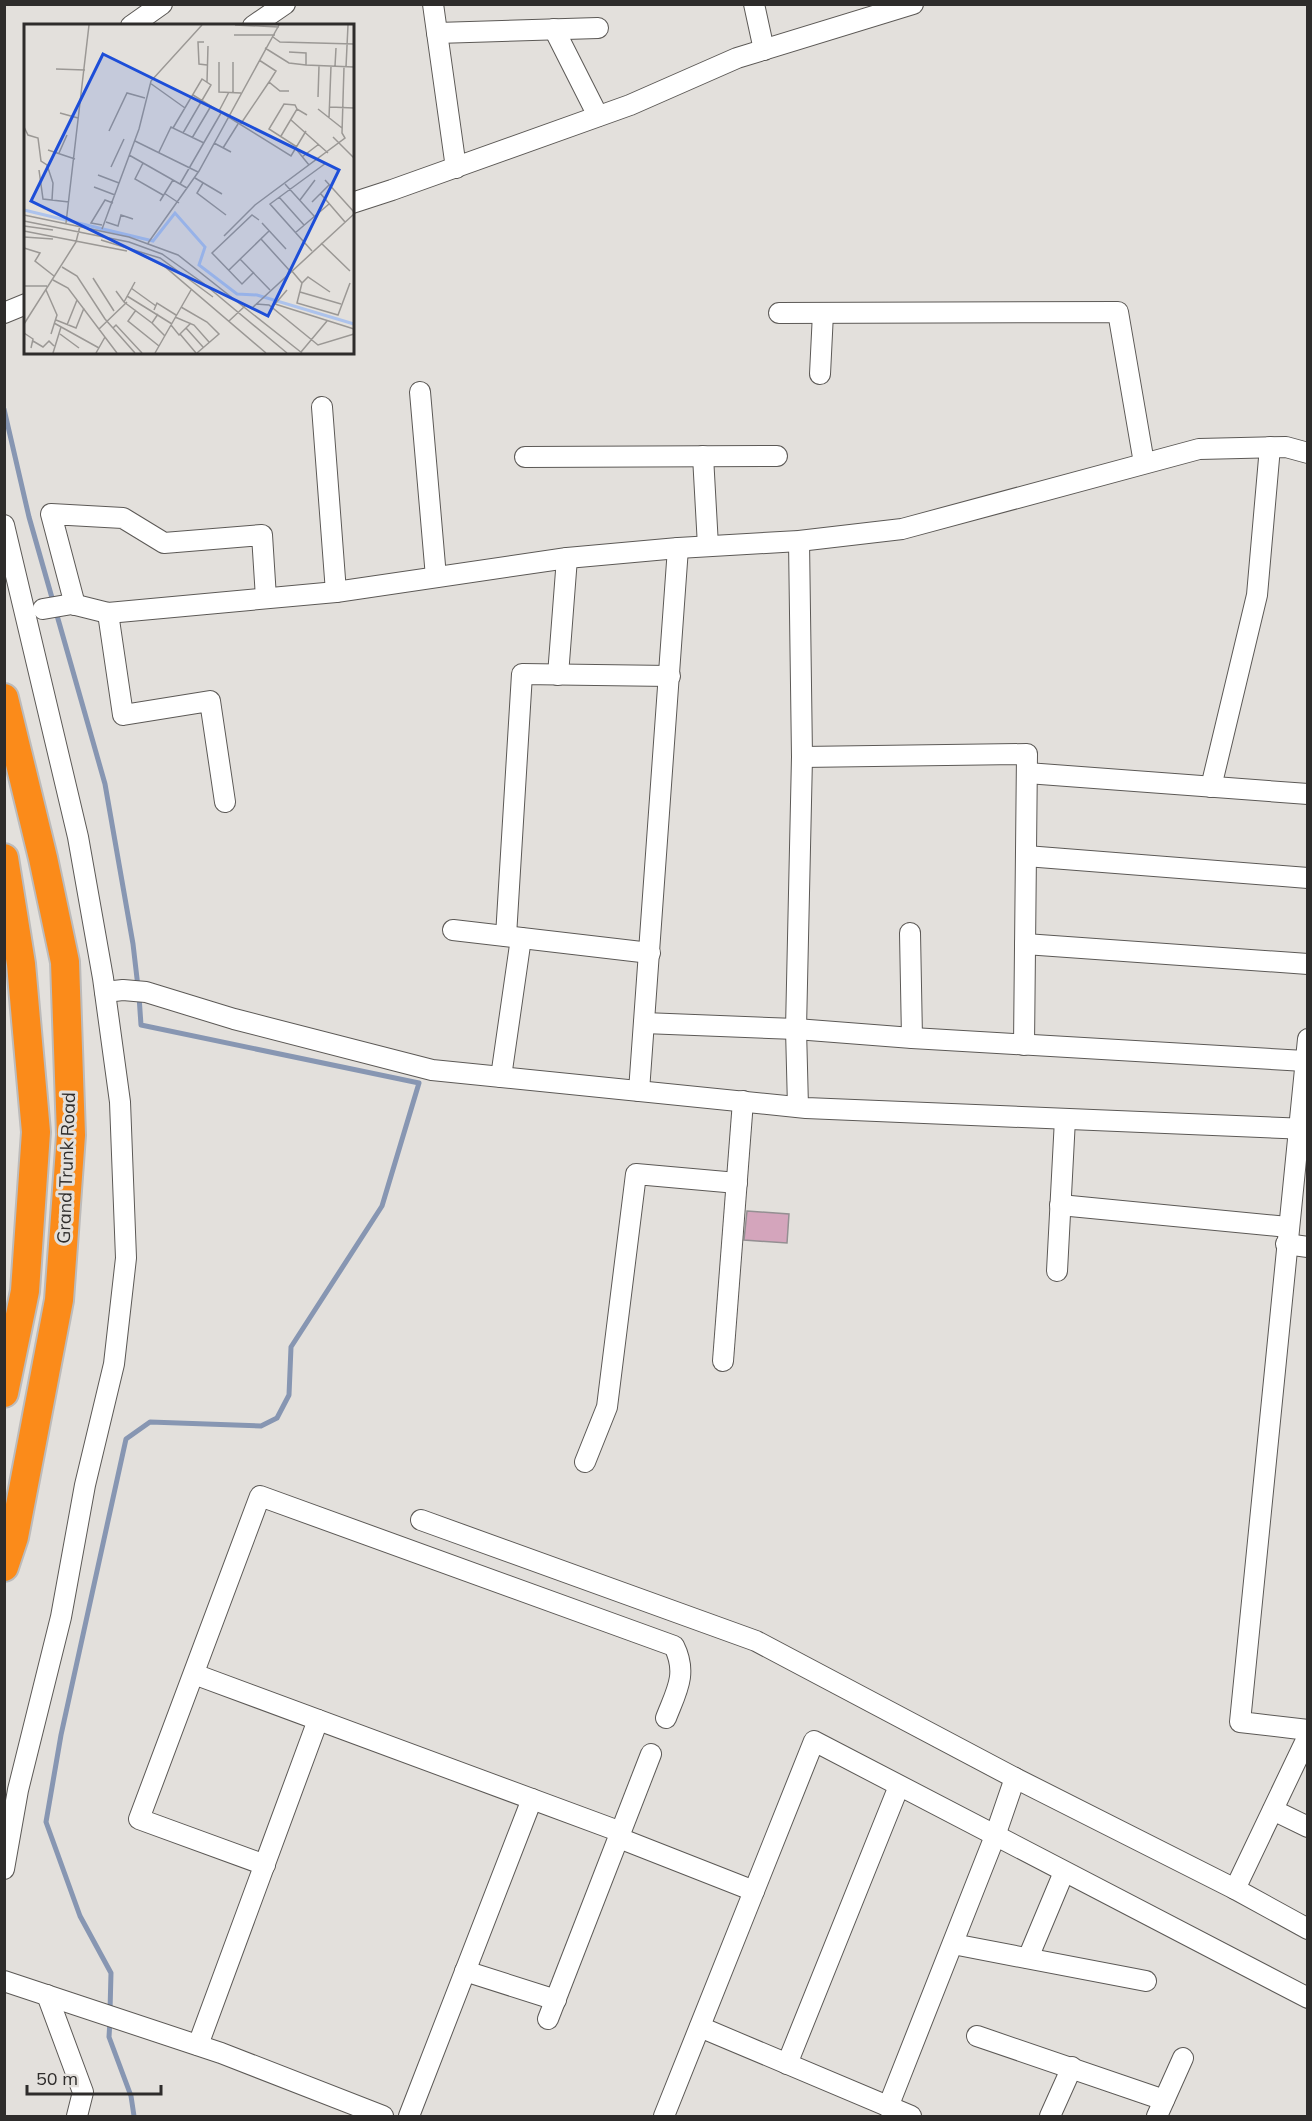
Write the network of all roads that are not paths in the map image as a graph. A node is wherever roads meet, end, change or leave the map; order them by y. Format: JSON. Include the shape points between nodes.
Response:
{"nodes":[{"id":1,"x":162,"y":4,"type":"edge"},
{"id":2,"x":285,"y":4,"type":"edge"},
{"id":3,"x":433,"y":4,"type":"edge"},
{"id":4,"x":754,"y":4,"type":"edge"},
{"id":5,"x":913,"y":4,"type":"edge"},
{"id":6,"x":133,"y":24,"type":"edge"},
{"id":7,"x":256,"y":24,"type":"edge"},
{"id":8,"x":598,"y":28,"type":"dead end"},
{"id":9,"x":554,"y":29,"type":"junction"},
{"id":10,"x":437,"y":33,"type":"junction"},
{"id":11,"x":764,"y":50,"type":"junction"},
{"id":12,"x":598,"y":116,"type":"junction"},
{"id":13,"x":456,"y":168,"type":"junction"},
{"id":14,"x":354,"y":201,"type":"edge"},
{"id":15,"x":24,"y":305,"type":"edge"},
{"id":16,"x":779,"y":313,"type":"dead end"},
{"id":17,"x":823,"y":313,"type":"junction"},
{"id":18,"x":4,"y":314,"type":"edge"},
{"id":19,"x":820,"y":374,"type":"dead end"},
{"id":20,"x":420,"y":392,"type":"dead end"},
{"id":21,"x":322,"y":407,"type":"dead end"},
{"id":22,"x":1270,"y":447,"type":"junction"},
{"id":23,"x":1308,"y":453,"type":"edge"},
{"id":24,"x":703,"y":456,"type":"junction"},
{"id":25,"x":777,"y":456,"type":"dead end"},
{"id":26,"x":525,"y":457,"type":"dead end"},
{"id":27,"x":1144,"y":464,"type":"junction"},
{"id":28,"x":4,"y":525,"type":"edge"},
{"id":29,"x":799,"y":541,"type":"junction"},
{"id":30,"x":708,"y":546,"type":"junction"},
{"id":31,"x":678,"y":548,"type":"junction"},
{"id":32,"x":567,"y":558,"type":"junction"},
{"id":33,"x":436,"y":577,"type":"junction"},
{"id":34,"x":336,"y":592,"type":"junction"},
{"id":35,"x":266,"y":598,"type":"junction"},
{"id":36,"x":74,"y":605,"type":"junction"},
{"id":37,"x":43,"y":609,"type":"dead end"},
{"id":38,"x":108,"y":614,"type":"junction"},
{"id":39,"x":558,"y":675,"type":"junction"},
{"id":40,"x":670,"y":676,"type":"junction"},
{"id":41,"x":4,"y":698,"type":"edge"},
{"id":42,"x":802,"y":757,"type":"junction"},
{"id":43,"x":1027,"y":773,"type":"junction"},
{"id":44,"x":1211,"y":787,"type":"junction"},
{"id":45,"x":1308,"y":794,"type":"edge"},
{"id":46,"x":225,"y":802,"type":"dead end"},
{"id":47,"x":1026,"y":856,"type":"junction"},
{"id":48,"x":4,"y":858,"type":"edge"},
{"id":49,"x":1308,"y":878,"type":"edge"},
{"id":50,"x":453,"y":930,"type":"dead end"},
{"id":51,"x":910,"y":933,"type":"dead end"},
{"id":52,"x":513,"y":937,"type":"junction"},
{"id":53,"x":1025,"y":944,"type":"junction"},
{"id":54,"x":650,"y":953,"type":"junction"},
{"id":55,"x":1308,"y":964,"type":"edge"},
{"id":56,"x":114,"y":991,"type":"junction"},
{"id":57,"x":644,"y":1023,"type":"junction"},
{"id":58,"x":796,"y":1029,"type":"junction"},
{"id":59,"x":912,"y":1038,"type":"junction"},
{"id":60,"x":1024,"y":1045,"type":"junction"},
{"id":61,"x":1307,"y":1046,"type":"edge"},
{"id":62,"x":501,"y":1077,"type":"junction"},
{"id":63,"x":639,"y":1091,"type":"junction"},
{"id":64,"x":743,"y":1101,"type":"junction"},
{"id":65,"x":798,"y":1107,"type":"junction"},
{"id":66,"x":1065,"y":1119,"type":"junction"},
{"id":67,"x":1303,"y":1129,"type":"edge"},
{"id":68,"x":737,"y":1184,"type":"junction"},
{"id":69,"x":1060,"y":1205,"type":"junction"},
{"id":70,"x":1287,"y":1236,"type":"junction"},
{"id":71,"x":1308,"y":1247,"type":"edge"},
{"id":72,"x":1057,"y":1271,"type":"dead end"},
{"id":73,"x":723,"y":1361,"type":"dead end"},
{"id":74,"x":4,"y":1393,"type":"edge"},
{"id":75,"x":585,"y":1462,"type":"dead end"},
{"id":76,"x":421,"y":1520,"type":"dead end"},
{"id":77,"x":4,"y":1567,"type":"edge"},
{"id":78,"x":194,"y":1674,"type":"junction"},
{"id":79,"x":666,"y":1719,"type":"dead end"},
{"id":80,"x":318,"y":1720,"type":"junction"},
{"id":81,"x":1308,"y":1730,"type":"edge"},
{"id":82,"x":1308,"y":1736,"type":"edge"},
{"id":83,"x":651,"y":1754,"type":"dead end"},
{"id":84,"x":1015,"y":1778,"type":"junction"},
{"id":85,"x":899,"y":1786,"type":"junction"},
{"id":86,"x":532,"y":1799,"type":"junction"},
{"id":87,"x":1272,"y":1810,"type":"junction"},
{"id":88,"x":1308,"y":1827,"type":"edge"},
{"id":89,"x":620,"y":1835,"type":"junction"},
{"id":90,"x":995,"y":1836,"type":"junction"},
{"id":91,"x":265,"y":1865,"type":"junction"},
{"id":92,"x":4,"y":1869,"type":"edge"},
{"id":93,"x":1064,"y":1872,"type":"junction"},
{"id":94,"x":1235,"y":1889,"type":"junction"},
{"id":95,"x":754,"y":1891,"type":"junction"},
{"id":96,"x":1308,"y":1929,"type":"edge"},
{"id":97,"x":953,"y":1944,"type":"junction"},
{"id":98,"x":1028,"y":1958,"type":"junction"},
{"id":99,"x":465,"y":1971,"type":"junction"},
{"id":100,"x":4,"y":1981,"type":"edge"},
{"id":101,"x":1146,"y":1981,"type":"dead end"},
{"id":102,"x":47,"y":1995,"type":"junction"},
{"id":103,"x":1308,"y":1998,"type":"edge"},
{"id":104,"x":555,"y":2000,"type":"junction"},
{"id":105,"x":548,"y":2019,"type":"dead end"},
{"id":106,"x":700,"y":2027,"type":"junction"},
{"id":107,"x":977,"y":2036,"type":"dead end"},
{"id":108,"x":198,"y":2045,"type":"junction"},
{"id":109,"x":1184,"y":2058,"type":"dead end"},
{"id":110,"x":787,"y":2064,"type":"junction"},
{"id":111,"x":1072,"y":2067,"type":"junction"},
{"id":112,"x":888,"y":2107,"type":"junction"},
{"id":113,"x":1161,"y":2108,"type":"edge"},
{"id":114,"x":77,"y":2116,"type":"edge"},
{"id":115,"x":383,"y":2116,"type":"edge"},
{"id":116,"x":409,"y":2116,"type":"edge"},
{"id":117,"x":664,"y":2116,"type":"edge"},
{"id":118,"x":911,"y":2116,"type":"edge"},
{"id":119,"x":1050,"y":2116,"type":"edge"}],
"edges":[{"from":1,"to":6,"type":"street"},
{"from":2,"to":7,"type":"street"},
{"from":3,"to":10,"type":"street"},
{"from":4,"to":11,"type":"street"},
{"from":5,"to":11,"type":"street"},
{"from":8,"to":9,"type":"street"},
{"from":9,"to":10,"type":"street"},
{"from":9,"to":12,"type":"street"},
{"from":10,"to":13,"type":"street"},
{"from":11,"to":12,"type":"street"},
{"from":12,"to":13,"type":"street"},
{"from":13,"to":14,"type":"street"},
{"from":15,"to":18,"type":"street"},
{"from":16,"to":17,"type":"street"},
{"from":17,"to":19,"type":"street"},
{"from":17,"to":27,"type":"street","via":[[1118,312]]},
{"from":20,"to":33,"type":"street"},
{"from":21,"to":34,"type":"street"},
{"from":22,"to":23,"type":"street"},
{"from":22,"to":27,"type":"street","via":[[1199,449]]},
{"from":22,"to":44,"type":"street","via":[[1257,595]]},
{"from":24,"to":25,"type":"street"},
{"from":24,"to":26,"type":"street"},
{"from":24,"to":30,"type":"street"},
{"from":27,"to":29,"type":"street","via":[[902,529]]},
{"from":28,"to":56,"type":"street"},
{"from":29,"to":30,"type":"street"},
{"from":29,"to":42,"type":"street"},
{"from":30,"to":31,"type":"street"},
{"from":31,"to":32,"type":"street"},
{"from":31,"to":40,"type":"street"},
{"from":32,"to":33,"type":"street"},
{"from":32,"to":39,"type":"street"},
{"from":33,"to":34,"type":"street"},
{"from":34,"to":35,"type":"street"},
{"from":35,"to":36,"type":"street","via":[[262,535],[164,543],[123,518],[51,514]]},
{"from":35,"to":38,"type":"street"},
{"from":36,"to":37,"type":"street"},
{"from":36,"to":38,"type":"street"},
{"from":38,"to":46,"type":"street","via":[[123,715],[210,702]]},
{"from":39,"to":40,"type":"street"},
{"from":39,"to":52,"type":"street","via":[[522,674]]},
{"from":40,"to":54,"type":"street"},
{"from":41,"to":77,"type":"highway","name":"Grand Trunk Road","via":[[65,962],[71,1135],[59,1300],[14,1537]]},
{"from":42,"to":43,"type":"street","via":[[1027,754]]},
{"from":42,"to":58,"type":"street"},
{"from":43,"to":44,"type":"street"},
{"from":43,"to":47,"type":"street"},
{"from":44,"to":45,"type":"street"},
{"from":47,"to":49,"type":"street"},
{"from":47,"to":53,"type":"street"},
{"from":48,"to":74,"type":"highway","name":"Grand Trunk Road","via":[[21,964],[36,1132],[25,1291]]},
{"from":50,"to":52,"type":"street"},
{"from":51,"to":59,"type":"street"},
{"from":52,"to":54,"type":"street"},
{"from":52,"to":62,"type":"street"},
{"from":53,"to":55,"type":"street"},
{"from":53,"to":60,"type":"street"},
{"from":54,"to":57,"type":"street"},
{"from":56,"to":62,"type":"street","via":[[146,992],[432,1070]]},
{"from":56,"to":92,"type":"street","via":[[126,1258],[114,1364],[61,1617],[18,1790]]},
{"from":57,"to":58,"type":"street"},
{"from":57,"to":63,"type":"street"},
{"from":58,"to":59,"type":"street"},
{"from":58,"to":65,"type":"street"},
{"from":59,"to":60,"type":"street"},
{"from":60,"to":61,"type":"street"},
{"from":61,"to":67,"type":"street"},
{"from":62,"to":63,"type":"street"},
{"from":63,"to":64,"type":"street"},
{"from":64,"to":65,"type":"street"},
{"from":64,"to":68,"type":"street"},
{"from":65,"to":66,"type":"street"},
{"from":66,"to":67,"type":"street"},
{"from":66,"to":69,"type":"street"},
{"from":67,"to":70,"type":"street"},
{"from":68,"to":73,"type":"street"},
{"from":68,"to":75,"type":"street","via":[[636,1174],[608,1407]]},
{"from":69,"to":70,"type":"street"},
{"from":69,"to":72,"type":"street"},
{"from":70,"to":71,"type":"street"},
{"from":70,"to":81,"type":"street","via":[[1240,1722]]},
{"from":76,"to":84,"type":"street","via":[[756,1641]]},
{"from":78,"to":79,"type":"street","via":[[260,1496],[674,1646],[680,1658],[681,1678]]},
{"from":78,"to":80,"type":"street"},
{"from":78,"to":91,"type":"street","via":[[140,1819]]},
{"from":80,"to":86,"type":"street"},
{"from":80,"to":91,"type":"street"},
{"from":82,"to":87,"type":"street"},
{"from":83,"to":89,"type":"street"},
{"from":84,"to":90,"type":"street"},
{"from":84,"to":94,"type":"street"},
{"from":85,"to":90,"type":"street"},
{"from":85,"to":95,"type":"street","via":[[814,1741]]},
{"from":85,"to":110,"type":"street"},
{"from":86,"to":89,"type":"street"},
{"from":86,"to":99,"type":"street"},
{"from":87,"to":88,"type":"street"},
{"from":87,"to":94,"type":"street"},
{"from":89,"to":95,"type":"street"},
{"from":89,"to":104,"type":"street"},
{"from":90,"to":93,"type":"street"},
{"from":90,"to":97,"type":"street"},
{"from":91,"to":108,"type":"street"},
{"from":93,"to":98,"type":"street"},
{"from":93,"to":103,"type":"street"},
{"from":94,"to":96,"type":"street"},
{"from":95,"to":106,"type":"street"},
{"from":97,"to":98,"type":"street"},
{"from":97,"to":112,"type":"street"},
{"from":98,"to":101,"type":"street"},
{"from":99,"to":104,"type":"street"},
{"from":99,"to":116,"type":"street"},
{"from":100,"to":102,"type":"street"},
{"from":102,"to":108,"type":"street"},
{"from":102,"to":114,"type":"street","via":[[83,2092]]},
{"from":104,"to":105,"type":"street"},
{"from":106,"to":110,"type":"street"},
{"from":106,"to":117,"type":"street"},
{"from":107,"to":111,"type":"street"},
{"from":108,"to":115,"type":"street"},
{"from":109,"to":113,"type":"street"},
{"from":110,"to":112,"type":"street"},
{"from":111,"to":113,"type":"street"},
{"from":111,"to":119,"type":"street"},
{"from":112,"to":118,"type":"street"}]}
